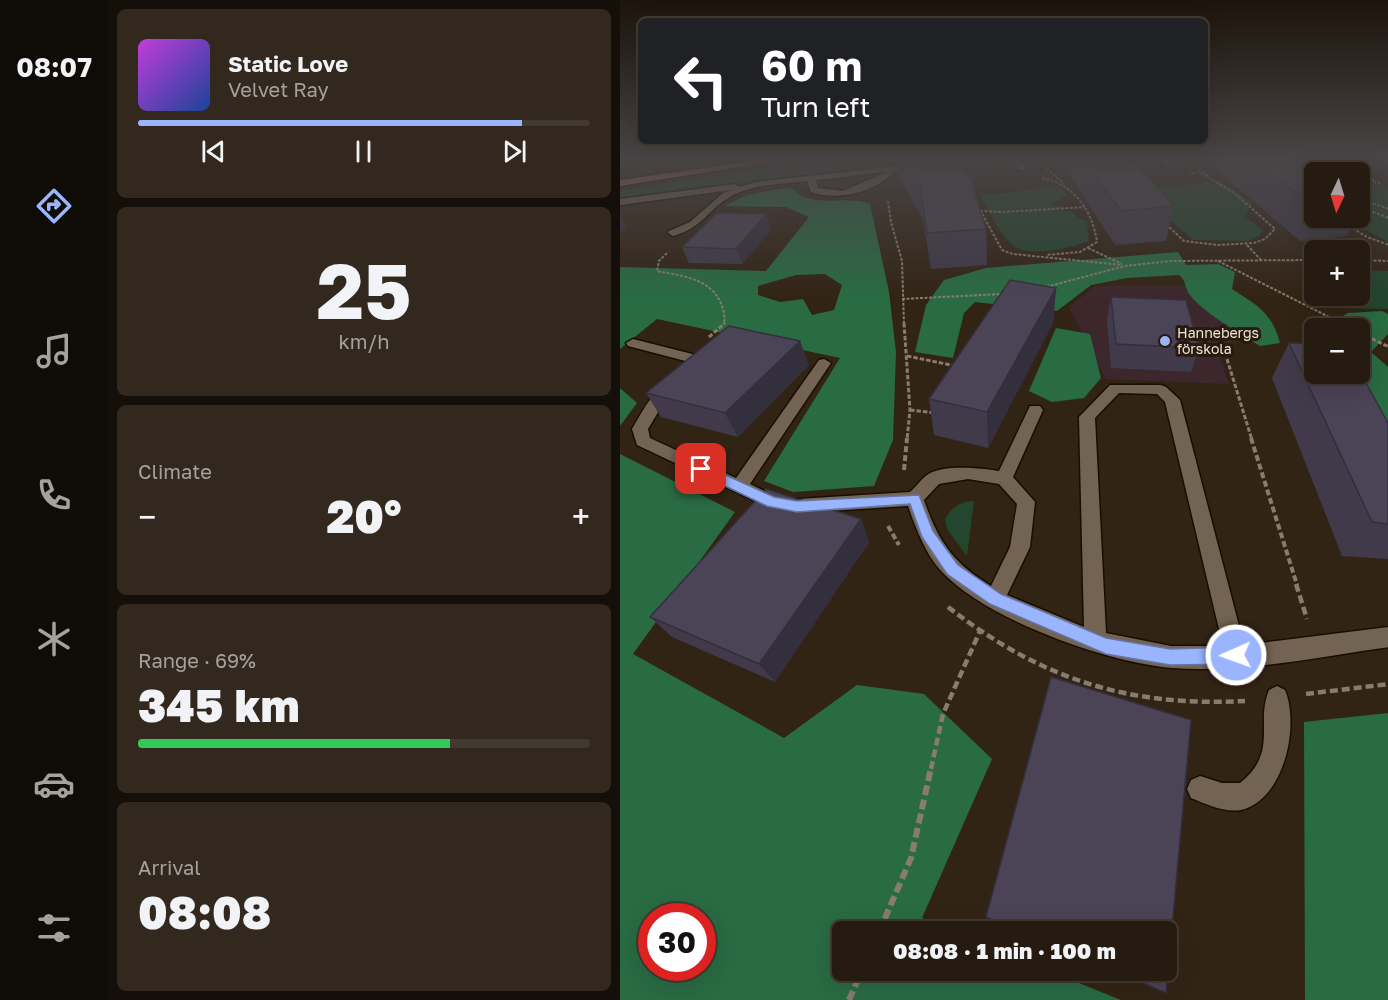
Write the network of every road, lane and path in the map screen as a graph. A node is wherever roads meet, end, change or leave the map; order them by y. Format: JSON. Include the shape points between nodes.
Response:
{"nodes":[{"id":1,"x":714,"y":206,"type":"edge"},
{"id":2,"x":889,"y":206,"type":"edge"},
{"id":3,"x":977,"y":206,"type":"edge"},
{"id":4,"x":1249,"y":206,"type":"edge"},
{"id":5,"x":1085,"y":207,"type":"joint"},
{"id":6,"x":980,"y":211,"type":"junction"},
{"id":7,"x":1370,"y":211,"type":"edge"},
{"id":8,"x":1388,"y":218,"type":"edge"},
{"id":9,"x":1161,"y":219,"type":"edge"},
{"id":10,"x":1353,"y":228,"type":"edge"},
{"id":11,"x":673,"y":233,"type":"dead end"},
{"id":12,"x":1247,"y":245,"type":"junction"},
{"id":13,"x":1388,"y":246,"type":"edge"},
{"id":14,"x":1088,"y":248,"type":"junction"},
{"id":15,"x":672,"y":249,"type":"dead end"},
{"id":16,"x":1036,"y":256,"type":"junction"},
{"id":17,"x":1216,"y":260,"type":"junction"},
{"id":18,"x":1261,"y":260,"type":"junction"},
{"id":19,"x":1304,"y":260,"type":"edge"},
{"id":20,"x":1370,"y":260,"type":"edge"},
{"id":21,"x":1388,"y":261,"type":"edge"},
{"id":22,"x":1125,"y":266,"type":"junction"},
{"id":23,"x":1034,"y":289,"type":"edge"},
{"id":24,"x":1011,"y":293,"type":"edge"},
{"id":25,"x":999,"y":295,"type":"junction"},
{"id":26,"x":902,"y":299,"type":"junction"},
{"id":27,"x":993,"y":305,"type":"edge"},
{"id":28,"x":1331,"y":318,"type":"edge"},
{"id":29,"x":1370,"y":338,"type":"edge"},
{"id":30,"x":633,"y":343,"type":"dead end"},
{"id":31,"x":1388,"y":347,"type":"edge"},
{"id":32,"x":686,"y":356,"type":"junction"},
{"id":33,"x":907,"y":356,"type":"junction"},
{"id":34,"x":1227,"y":359,"type":"dead end"},
{"id":35,"x":824,"y":363,"type":"dead end"},
{"id":36,"x":952,"y":375,"type":"edge"},
{"id":37,"x":910,"y":410,"type":"junction"},
{"id":38,"x":1035,"y":410,"type":"dead end"},
{"id":39,"x":944,"y":414,"type":"edge"},
{"id":40,"x":1004,"y":478,"type":"junction"},
{"id":41,"x":739,"y":487,"type":"junction"},
{"id":42,"x":915,"y":499,"type":"junction"},
{"id":43,"x":995,"y":599,"type":"junction"},
{"id":44,"x":1309,"y":623,"type":"dead end"},
{"id":45,"x":980,"y":631,"type":"dead end"},
{"id":46,"x":1388,"y":637,"type":"edge"},
{"id":47,"x":1095,"y":642,"type":"junction"},
{"id":48,"x":1236,"y":655,"type":"junction"},
{"id":49,"x":1277,"y":698,"type":"dead end"},
{"id":50,"x":1200,"y":789,"type":"dead end"},
{"id":51,"x":884,"y":921,"type":"edge"},
{"id":52,"x":857,"y":981,"type":"edge"},
{"id":53,"x":849,"y":1000,"type":"edge"}],
"edges":[{"from":1,"to":11,"type":"street","via":[[694,224]]},
{"from":2,"to":26,"type":"path","via":[[902,261]]},
{"from":3,"to":6,"type":"path"},
{"from":4,"to":12,"type":"path","via":[[1275,229],[1265,239]]},
{"from":5,"to":6,"type":"path"},
{"from":5,"to":14,"type":"path","via":[[1096,229],[1097,242]]},
{"from":6,"to":16,"type":"path","via":[[1002,250],[1013,255]]},
{"from":7,"to":8,"type":"path"},
{"from":9,"to":12,"type":"path","via":[[1184,241]]},
{"from":10,"to":13,"type":"path"},
{"from":12,"to":18,"type":"path"},
{"from":14,"to":16,"type":"path"},
{"from":14,"to":22,"type":"path"},
{"from":15,"to":32,"type":"path","via":[[659,261],[658,271],[707,283],[726,313],[725,323]]},
{"from":16,"to":22,"type":"path"},
{"from":17,"to":18,"type":"path"},
{"from":17,"to":22,"type":"path"},
{"from":17,"to":28,"type":"path"},
{"from":18,"to":19,"type":"path"},
{"from":20,"to":21,"type":"path"},
{"from":22,"to":23,"type":"path"},
{"from":24,"to":25,"type":"path"},
{"from":25,"to":26,"type":"path"},
{"from":25,"to":27,"type":"path"},
{"from":26,"to":33,"type":"path"},
{"from":29,"to":31,"type":"path"},
{"from":30,"to":32,"type":"street"},
{"from":32,"to":41,"type":"street","via":[[703,361],[657,401],[640,429],[643,441]]},
{"from":33,"to":36,"type":"path","via":[[957,366]]},
{"from":33,"to":37,"type":"path"},
{"from":34,"to":44,"type":"path"},
{"from":35,"to":41,"type":"street"},
{"from":37,"to":39,"type":"path"},
{"from":37,"to":42,"type":"path","via":[[902,466]]},
{"from":38,"to":40,"type":"street"},
{"from":40,"to":42,"type":"street","via":[[968,472],[934,479]]},
{"from":40,"to":43,"type":"street","via":[[1026,502],[1020,547]]},
{"from":41,"to":42,"type":"street","via":[[772,502],[797,506]]},
{"from":42,"to":43,"type":"street","via":[[927,533],[952,570]]},
{"from":43,"to":47,"type":"street"},
{"from":45,"to":51,"type":"path","via":[[943,714],[911,858]]},
{"from":46,"to":48,"type":"street"},
{"from":47,"to":48,"type":"street","via":[[1170,657]]},
{"from":47,"to":48,"type":"street","via":[[1087,417],[1115,388],[1162,390],[1172,400]]},
{"from":49,"to":50,"type":"street","via":[[1278,748],[1270,768],[1253,790],[1239,797]]},
{"from":52,"to":53,"type":"path"}]}
